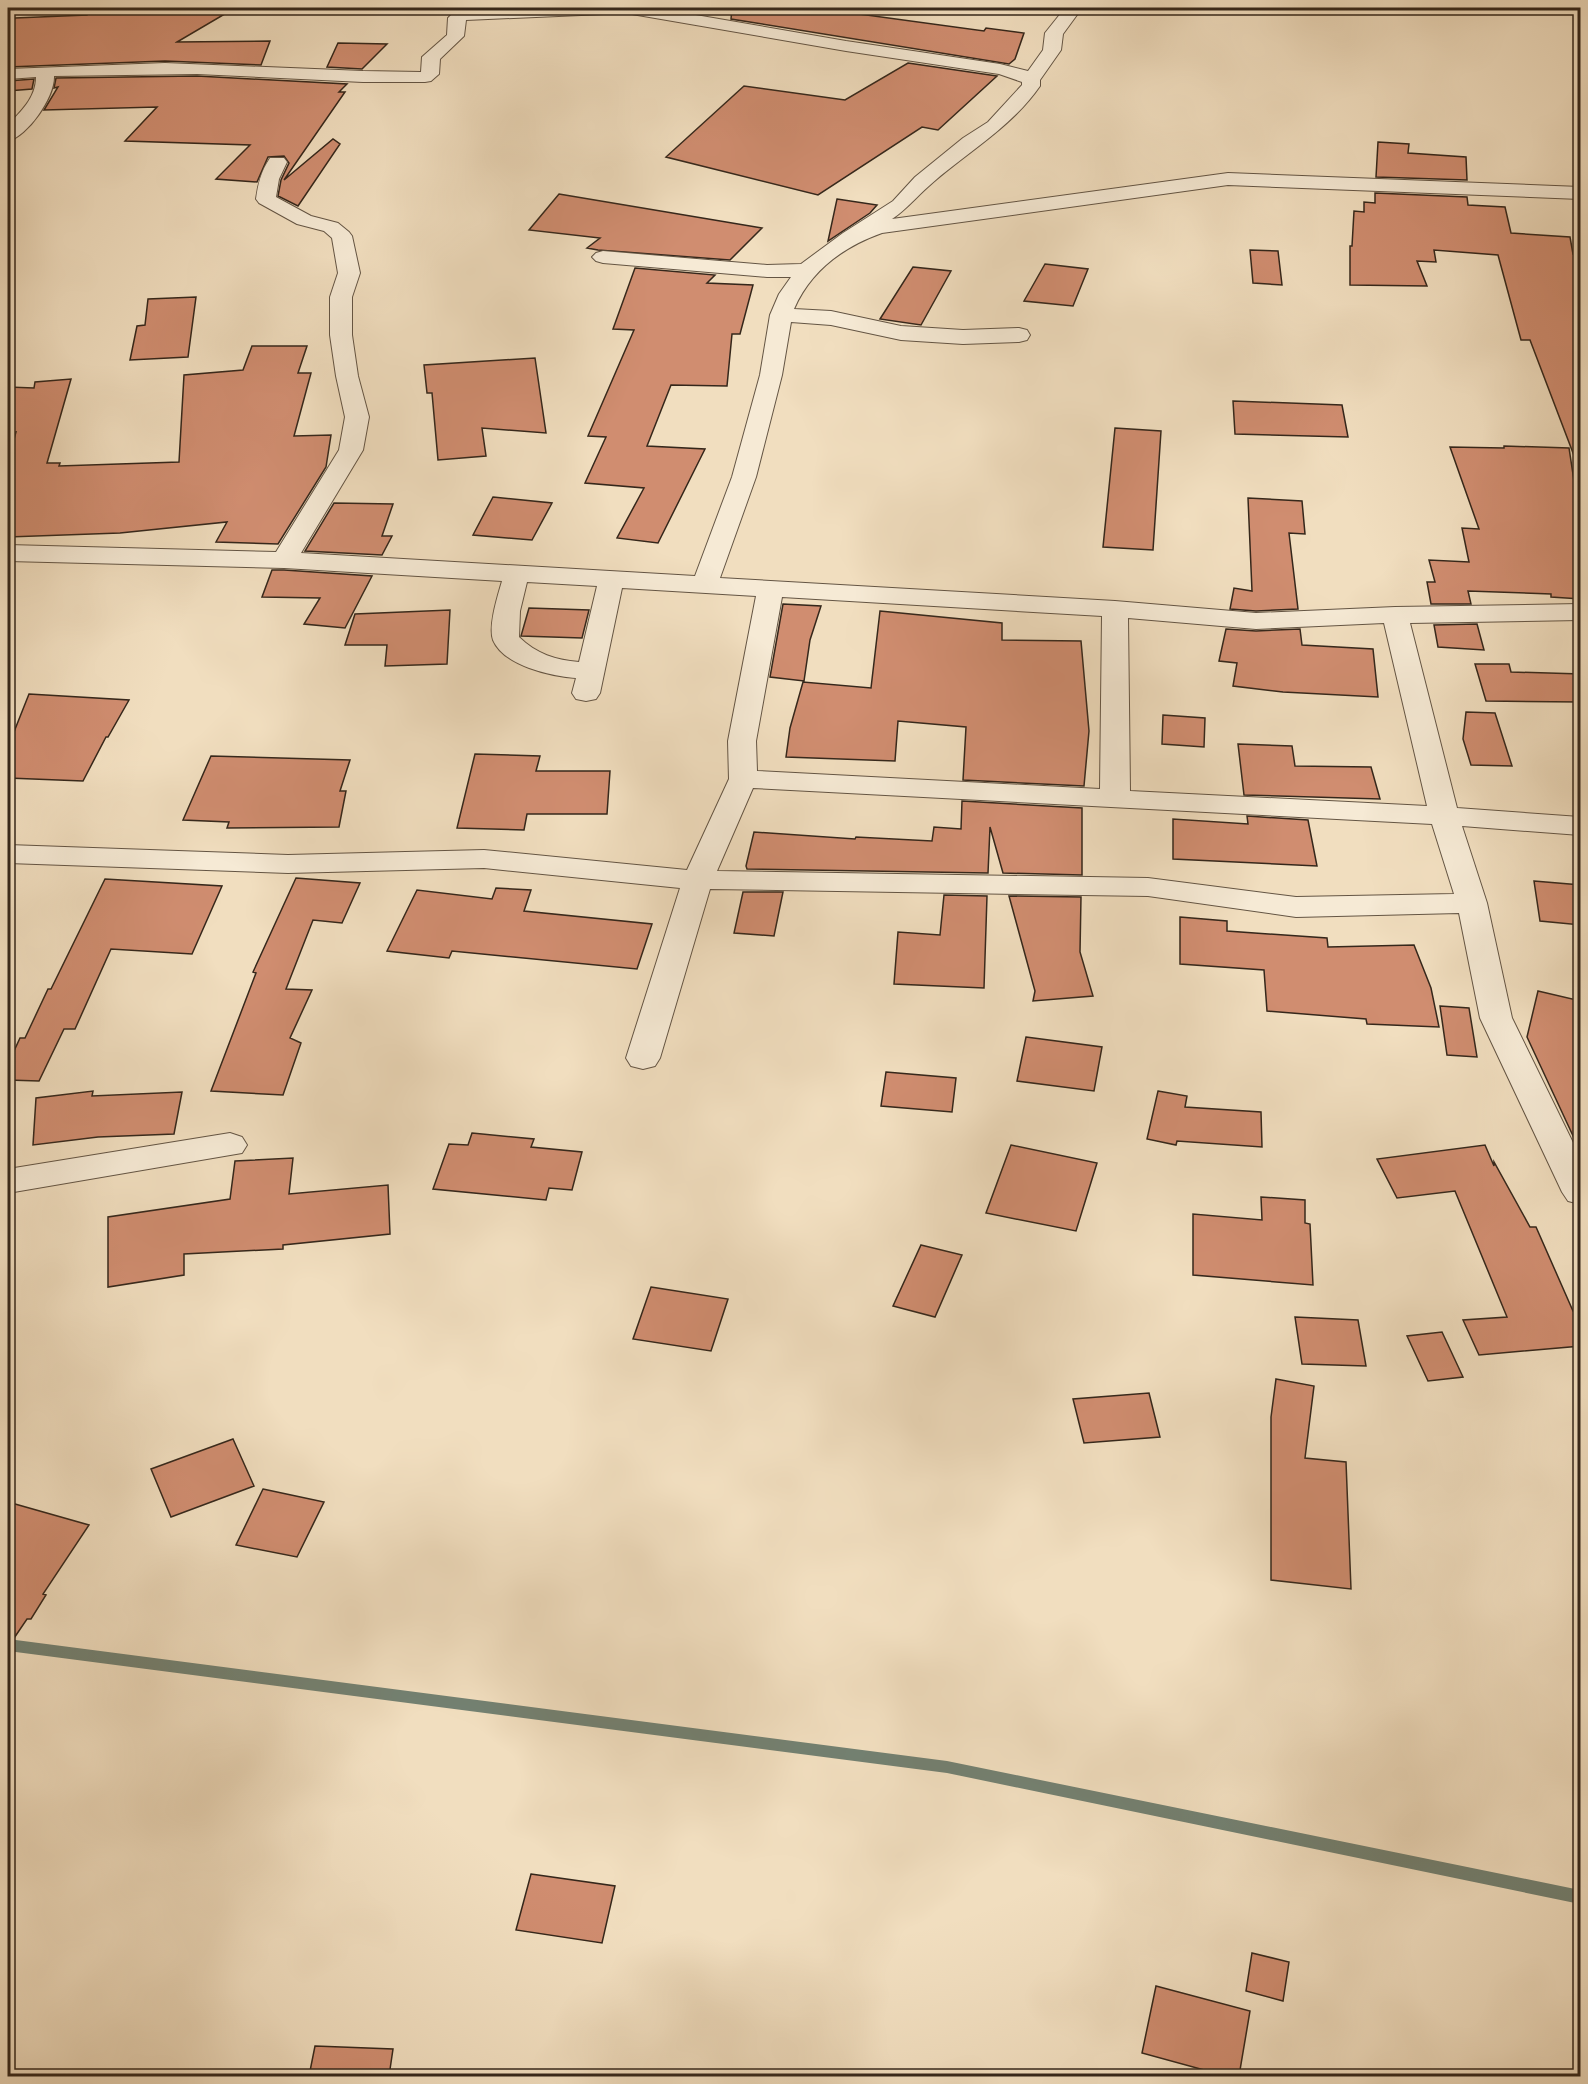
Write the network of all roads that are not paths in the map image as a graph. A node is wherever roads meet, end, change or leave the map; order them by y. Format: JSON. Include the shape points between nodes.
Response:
{"nodes":[{"id":1,"x":626,"y":8,"type":"edge"},
{"id":2,"x":1074,"y":8,"type":"edge"},
{"id":3,"x":45,"y":71,"type":"junction"},
{"id":4,"x":8,"y":74,"type":"edge"},
{"id":5,"x":1031,"y":80,"type":"junction"},
{"id":6,"x":8,"y":135,"type":"edge"},
{"id":7,"x":277,"y":162,"type":"dead end"},
{"id":8,"x":1581,"y":193,"type":"edge"},
{"id":9,"x":900,"y":205,"type":"junction"},
{"id":10,"x":937,"y":218,"type":"junction"},
{"id":11,"x":854,"y":236,"type":"junction"},
{"id":12,"x":603,"y":257,"type":"dead end"},
{"id":13,"x":806,"y":270,"type":"junction"},
{"id":14,"x":781,"y":315,"type":"junction"},
{"id":15,"x":1019,"y":335,"type":"dead end"},
{"id":16,"x":8,"y":553,"type":"edge"},
{"id":17,"x":284,"y":560,"type":"junction"},
{"id":18,"x":516,"y":575,"type":"junction"},
{"id":19,"x":611,"y":580,"type":"junction"},
{"id":20,"x":704,"y":586,"type":"junction"},
{"id":21,"x":770,"y":590,"type":"junction"},
{"id":22,"x":1115,"y":609,"type":"junction"},
{"id":23,"x":1581,"y":612,"type":"edge"},
{"id":24,"x":1395,"y":615,"type":"junction"},
{"id":25,"x":743,"y":779,"type":"junction"},
{"id":26,"x":1115,"y":799,"type":"junction"},
{"id":27,"x":1444,"y":816,"type":"junction"},
{"id":28,"x":1581,"y":826,"type":"edge"},
{"id":29,"x":8,"y":854,"type":"edge"},
{"id":30,"x":698,"y":880,"type":"junction"},
{"id":31,"x":1472,"y":903,"type":"junction"},
{"id":32,"x":643,"y":1058,"type":"dead end"},
{"id":33,"x":230,"y":1145,"type":"dead end"},
{"id":34,"x":8,"y":1181,"type":"edge"},
{"id":35,"x":1579,"y":1186,"type":"edge"}],
"edges":[{"from":1,"to":3,"type":"street","via":[[462,15],[457,18],[454,41],[431,57],[432,69],[425,77],[359,78],[191,68]]},
{"from":1,"to":5,"type":"street","via":[[1000,69]]},
{"from":2,"to":5,"type":"street","via":[[1054,33],[1052,50]]},
{"from":3,"to":4,"type":"street"},
{"from":3,"to":6,"type":"street","via":[[47,82],[42,97]]},
{"from":5,"to":9,"type":"street","via":[[1031,86],[995,126],[922,181]]},
{"from":7,"to":17,"type":"street","via":[[266,199],[304,220],[331,227],[342,236],[349,273],[341,297],[341,335],[357,417],[351,450]]},
{"from":8,"to":10,"type":"street","via":[[1228,179]]},
{"from":9,"to":10,"type":"street"},
{"from":9,"to":11,"type":"street"},
{"from":10,"to":11,"type":"street","via":[[879,226]]},
{"from":11,"to":13,"type":"street"},
{"from":12,"to":13,"type":"street","via":[[767,271]]},
{"from":13,"to":14,"type":"street"},
{"from":14,"to":15,"type":"street","via":[[831,318],[901,333]]},
{"from":14,"to":20,"type":"street","via":[[771,375],[744,477]]},
{"from":16,"to":17,"type":"street"},
{"from":17,"to":18,"type":"street"},
{"from":18,"to":19,"type":"street"},
{"from":18,"to":19,"type":"street","via":[[507,611],[506,639],[522,656],[589,682]]},
{"from":19,"to":20,"type":"street"},
{"from":20,"to":21,"type":"street"},
{"from":21,"to":22,"type":"street"},
{"from":21,"to":25,"type":"street","via":[[742,741]]},
{"from":22,"to":24,"type":"street","via":[[1256,621]]},
{"from":22,"to":26,"type":"street"},
{"from":23,"to":24,"type":"street"},
{"from":24,"to":27,"type":"street"},
{"from":25,"to":26,"type":"street"},
{"from":25,"to":30,"type":"street"},
{"from":26,"to":27,"type":"street"},
{"from":27,"to":28,"type":"street"},
{"from":27,"to":31,"type":"street"},
{"from":29,"to":30,"type":"street","via":[[288,864],[484,859]]},
{"from":30,"to":31,"type":"street","via":[[1148,887],[1296,907]]},
{"from":30,"to":32,"type":"street"},
{"from":31,"to":35,"type":"street","via":[[1496,1018]]},
{"from":33,"to":34,"type":"street"}]}
